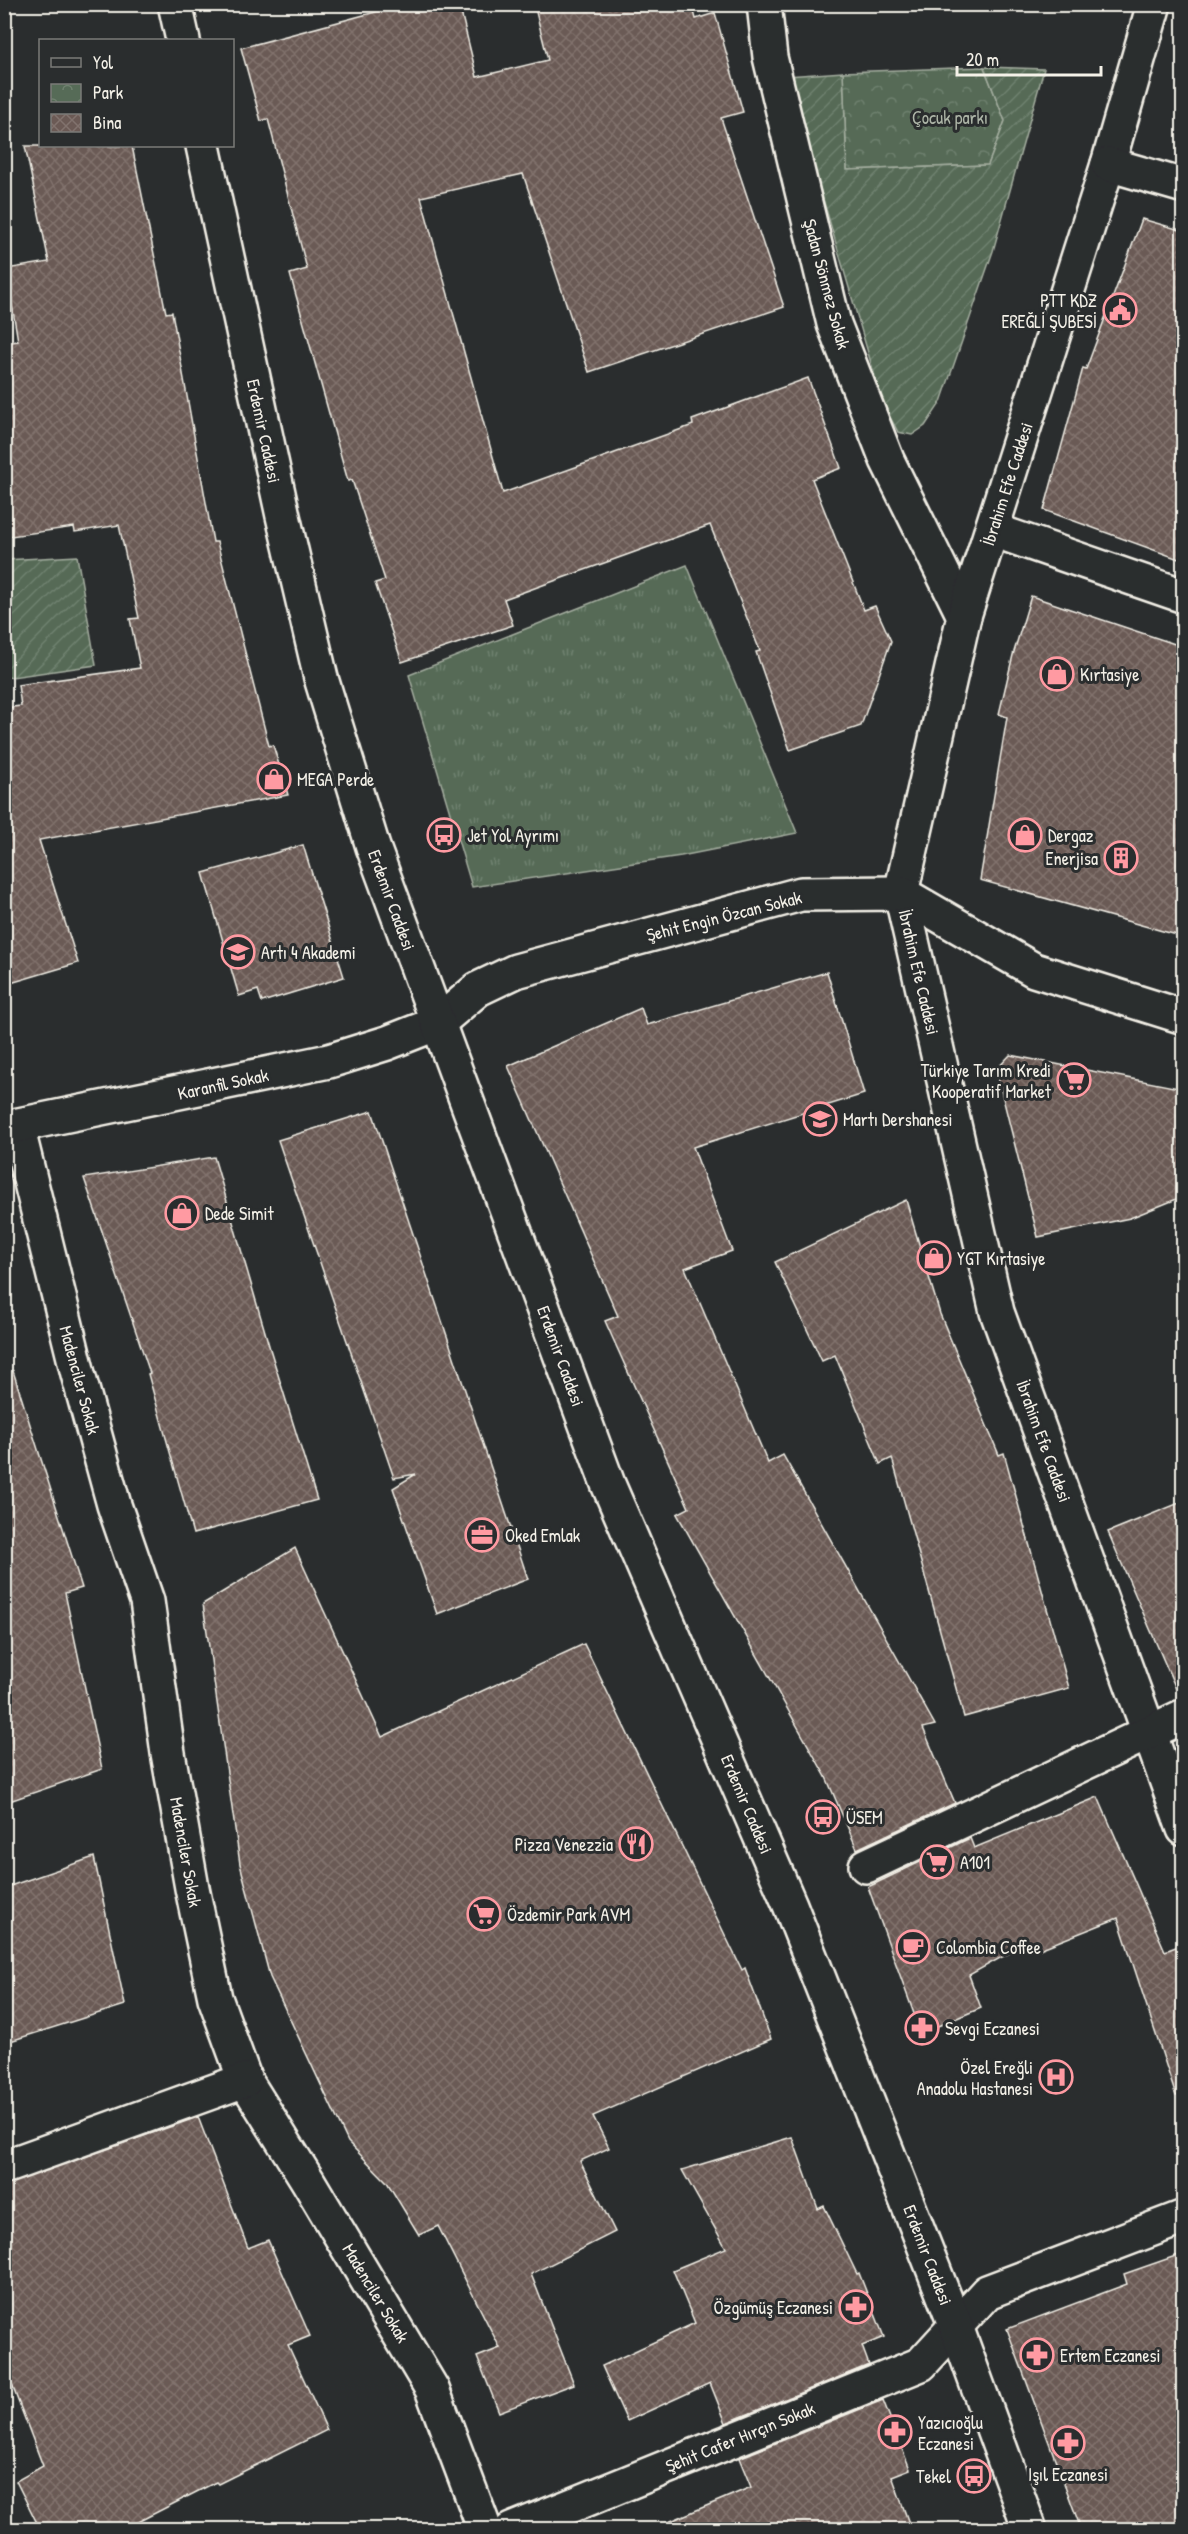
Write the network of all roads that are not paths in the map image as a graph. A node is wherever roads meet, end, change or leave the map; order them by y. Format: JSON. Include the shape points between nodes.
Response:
{"nodes":[{"id":1,"x":175,"y":4,"type":"edge"},
{"id":2,"x":764,"y":4,"type":"edge"},
{"id":3,"x":1154,"y":4,"type":"edge"},
{"id":4,"x":183,"y":39,"type":"edge"},
{"id":5,"x":203,"y":147,"type":"edge"},
{"id":6,"x":1108,"y":164,"type":"junction"},
{"id":7,"x":1184,"y":186,"type":"edge"},
{"id":8,"x":993,"y":530,"type":"junction"},
{"id":9,"x":1184,"y":596,"type":"edge"},
{"id":10,"x":964,"y":616,"type":"junction"},
{"id":11,"x":901,"y":893,"type":"junction"},
{"id":12,"x":1184,"y":1017,"type":"edge"},
{"id":13,"x":438,"y":1023,"type":"junction"},
{"id":14,"x":11,"y":1127,"type":"edge"},
{"id":15,"x":1184,"y":1716,"type":"edge"},
{"id":16,"x":1149,"y":1731,"type":"junction"},
{"id":17,"x":1184,"y":1829,"type":"edge"},
{"id":18,"x":866,"y":1866,"type":"dead end"},
{"id":19,"x":245,"y":2080,"type":"junction"},
{"id":20,"x":4,"y":2167,"type":"edge"},
{"id":21,"x":1184,"y":2217,"type":"edge"},
{"id":22,"x":955,"y":2324,"type":"junction"},
{"id":23,"x":485,"y":2529,"type":"edge"},
{"id":24,"x":511,"y":2529,"type":"edge"},
{"id":25,"x":1030,"y":2529,"type":"edge"}],
"edges":[{"from":1,"to":4,"type":"street"},
{"from":2,"to":10,"type":"street","name":"Şadan Sönmez Sokak","via":[[770,57],[834,324],[888,460]]},
{"from":3,"to":6,"type":"street","name":"İbrahim Efe Caddesi"},
{"from":5,"to":13,"type":"street","name":"Erdemir Caddesi","via":[[321,678],[373,848]]},
{"from":6,"to":7,"type":"street"},
{"from":6,"to":8,"type":"street","name":"İbrahim Efe Caddesi"},
{"from":8,"to":9,"type":"street"},
{"from":8,"to":10,"type":"street","name":"İbrahim Efe Caddesi"},
{"from":10,"to":11,"type":"street","name":"İbrahim Efe Caddesi"},
{"from":11,"to":12,"type":"street","via":[[1034,970]]},
{"from":11,"to":13,"type":"street","name":"Şehit Engin Özcan Sokak","via":[[801,894],[516,971],[478,989]]},
{"from":11,"to":16,"type":"street","name":"İbrahim Efe Caddesi","via":[[997,1312]]},
{"from":13,"to":14,"type":"street","name":"Karanfil Sokak","via":[[329,1061]]},
{"from":13,"to":22,"type":"street","name":"Erdemir Caddesi","via":[[608,1484],[790,1905]]},
{"from":14,"to":19,"type":"street","name":"Madenciler Sokak","via":[[114,1504],[147,1601],[192,1888],[215,1998]]},
{"from":15,"to":16,"type":"street"},
{"from":16,"to":17,"type":"street","name":"İbrahim Efe Caddesi"},
{"from":16,"to":18,"type":"street"},
{"from":19,"to":20,"type":"street"},
{"from":19,"to":23,"type":"street","name":"Madenciler Sokak","via":[[432,2389]]},
{"from":21,"to":22,"type":"street","name":"Şehit Cafer Hırçın Sokak","via":[[987,2292]]},
{"from":22,"to":24,"type":"street","name":"Şehit Cafer Hırçın Sokak","via":[[921,2364]]},
{"from":22,"to":25,"type":"street","name":"Erdemir Caddesi"}]}
